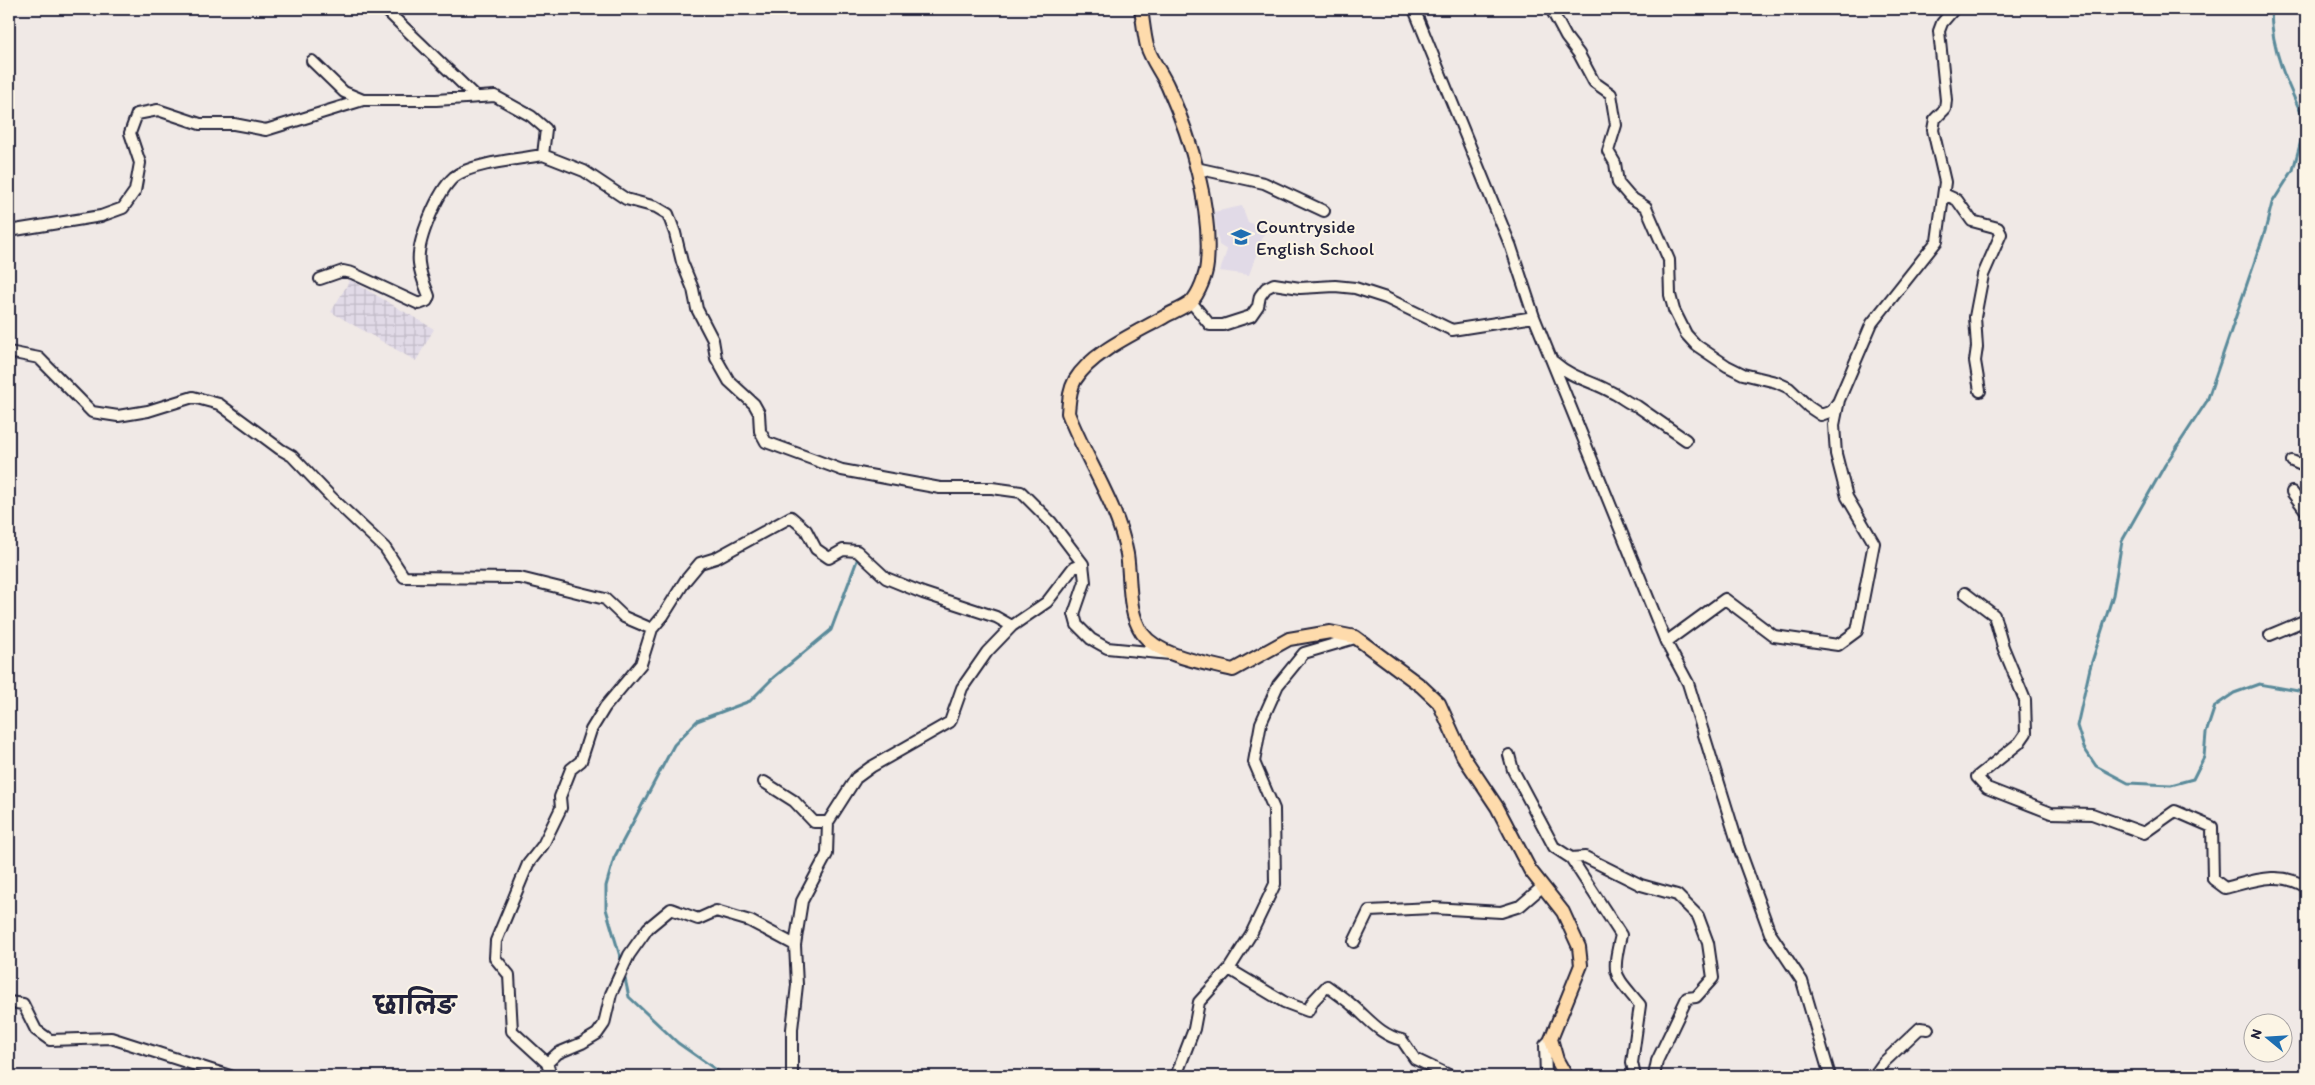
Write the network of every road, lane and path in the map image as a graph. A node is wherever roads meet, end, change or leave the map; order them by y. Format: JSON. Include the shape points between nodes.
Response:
{"nodes":[{"id":1,"x":385,"y":9,"type":"edge"},
{"id":2,"x":1141,"y":9,"type":"edge"},
{"id":3,"x":1414,"y":9,"type":"edge"},
{"id":4,"x":1551,"y":9,"type":"edge"},
{"id":5,"x":1954,"y":9,"type":"edge"},
{"id":6,"x":1944,"y":14,"type":"edge"},
{"id":7,"x":312,"y":61,"type":"dead end"},
{"id":8,"x":475,"y":96,"type":"junction"},
{"id":9,"x":363,"y":100,"type":"junction"},
{"id":10,"x":543,"y":155,"type":"junction"},
{"id":11,"x":1196,"y":168,"type":"junction"},
{"id":12,"x":1944,"y":194,"type":"junction"},
{"id":13,"x":1324,"y":211,"type":"dead end"},
{"id":14,"x":9,"y":228,"type":"edge"},
{"id":15,"x":320,"y":279,"type":"dead end"},
{"id":16,"x":1191,"y":302,"type":"junction"},
{"id":17,"x":1534,"y":317,"type":"junction"},
{"id":18,"x":9,"y":352,"type":"edge"},
{"id":19,"x":1551,"y":360,"type":"junction"},
{"id":20,"x":1980,"y":391,"type":"dead end"},
{"id":21,"x":1839,"y":400,"type":"junction"},
{"id":22,"x":1686,"y":440,"type":"dead end"},
{"id":23,"x":2292,"y":461,"type":"dead end"},
{"id":24,"x":2306,"y":467,"type":"edge"},
{"id":25,"x":2292,"y":492,"type":"dead end"},
{"id":26,"x":2306,"y":512,"type":"edge"},
{"id":27,"x":1083,"y":564,"type":"junction"},
{"id":28,"x":1966,"y":593,"type":"dead end"},
{"id":29,"x":2306,"y":620,"type":"edge"},
{"id":30,"x":1012,"y":626,"type":"junction"},
{"id":31,"x":652,"y":629,"type":"junction"},
{"id":32,"x":2270,"y":636,"type":"dead end"},
{"id":33,"x":1355,"y":637,"type":"junction"},
{"id":34,"x":1666,"y":642,"type":"junction"},
{"id":35,"x":1174,"y":654,"type":"junction"},
{"id":36,"x":1509,"y":755,"type":"dead end"},
{"id":37,"x":764,"y":782,"type":"dead end"},
{"id":38,"x":828,"y":822,"type":"junction"},
{"id":39,"x":1571,"y":858,"type":"junction"},
{"id":40,"x":1542,"y":887,"type":"junction"},
{"id":41,"x":2306,"y":887,"type":"edge"},
{"id":42,"x":1354,"y":942,"type":"dead end"},
{"id":43,"x":794,"y":945,"type":"junction"},
{"id":44,"x":1229,"y":970,"type":"junction"},
{"id":45,"x":9,"y":1002,"type":"edge"},
{"id":46,"x":1928,"y":1029,"type":"dead end"},
{"id":47,"x":1551,"y":1039,"type":"junction"},
{"id":48,"x":547,"y":1063,"type":"junction"},
{"id":49,"x":230,"y":1076,"type":"edge"},
{"id":50,"x":551,"y":1076,"type":"edge"},
{"id":51,"x":792,"y":1076,"type":"edge"},
{"id":52,"x":1176,"y":1076,"type":"edge"},
{"id":53,"x":1451,"y":1076,"type":"edge"},
{"id":54,"x":1546,"y":1076,"type":"edge"},
{"id":55,"x":1566,"y":1076,"type":"edge"},
{"id":56,"x":1635,"y":1076,"type":"edge"},
{"id":57,"x":1654,"y":1076,"type":"edge"},
{"id":58,"x":1830,"y":1076,"type":"edge"},
{"id":59,"x":1874,"y":1076,"type":"edge"}],
"edges":[{"from":1,"to":8,"type":"street"},
{"from":2,"to":11,"type":"main road","via":[[1148,48],[1171,93]]},
{"from":3,"to":17,"type":"street","via":[[1512,247]]},
{"from":4,"to":21,"type":"street","via":[[1594,82],[1611,94],[1616,125],[1608,151],[1615,163],[1618,183],[1630,197],[1646,207],[1669,260],[1670,295],[1686,334],[1696,345],[1727,366],[1789,388],[1821,415],[1832,411]]},
{"from":5,"to":6,"type":"street"},
{"from":6,"to":12,"type":"street","via":[[1939,30],[1946,100],[1945,109],[1935,119],[1933,130],[1945,182]]},
{"from":7,"to":9,"type":"street","via":[[344,92]]},
{"from":8,"to":9,"type":"street","via":[[436,100]]},
{"from":8,"to":10,"type":"street","via":[[495,96],[531,116],[546,130]]},
{"from":9,"to":14,"type":"street","via":[[266,130],[234,124],[200,124],[158,110],[137,114],[130,133],[140,163],[135,192],[122,208],[100,216],[15,230]]},
{"from":10,"to":15,"type":"street","via":[[483,165],[455,176],[445,188],[419,249],[418,264],[429,296],[427,301],[419,304],[352,273]]},
{"from":10,"to":27,"type":"street","via":[[584,172],[626,199],[656,207],[668,214],[697,310],[713,340],[716,358],[729,381],[754,404],[766,442],[842,470],[940,488],[992,488],[1021,492],[1052,522]]},
{"from":11,"to":13,"type":"street","via":[[1264,183]]},
{"from":11,"to":16,"type":"main road","via":[[1206,217],[1207,266]]},
{"from":12,"to":20,"type":"street","via":[[1957,200],[1972,221],[1998,228],[2001,234],[1983,275],[1975,317],[1975,361]]},
{"from":12,"to":21,"type":"street","via":[[1937,241],[1872,323]]},
{"from":16,"to":17,"type":"street","via":[[1210,325],[1223,324],[1251,316],[1260,296],[1274,284],[1300,288],[1335,286],[1355,288],[1386,298],[1452,330]]},
{"from":16,"to":35,"type":"main road","via":[[1122,340],[1090,363],[1075,380],[1069,395],[1068,414],[1123,535],[1131,598],[1141,632]]},
{"from":17,"to":19,"type":"street"},
{"from":18,"to":31,"type":"street","via":[[39,358],[92,412],[118,416],[148,411],[193,397],[219,404],[292,456],[385,548],[404,577],[520,578],[605,599],[624,617]]},
{"from":19,"to":22,"type":"street","via":[[1581,380],[1637,406]]},
{"from":19,"to":34,"type":"street"},
{"from":21,"to":34,"type":"street","via":[[1834,425],[1836,454],[1847,497],[1874,543],[1857,631],[1838,645],[1774,636],[1725,599]]},
{"from":23,"to":24,"type":"street"},
{"from":25,"to":26,"type":"street"},
{"from":27,"to":30,"type":"street","via":[[1073,568],[1047,602]]},
{"from":27,"to":35,"type":"street","via":[[1085,582],[1074,614],[1077,625],[1091,639],[1107,648]]},
{"from":28,"to":41,"type":"street","via":[[1994,615],[2003,647],[2025,700],[2026,734],[1977,776],[1987,788],[2050,813],[2092,814],[2144,833],[2175,812],[2212,827],[2213,879],[2225,888],[2273,876],[2296,880]]},
{"from":29,"to":32,"type":"street"},
{"from":30,"to":31,"type":"street","via":[[996,617],[886,578],[856,551],[843,550],[829,558],[816,549],[806,530],[791,517],[716,558],[700,562]]},
{"from":30,"to":38,"type":"street","via":[[987,652],[962,688],[950,722],[856,778]]},
{"from":31,"to":48,"type":"street","via":[[641,664],[605,707],[591,730],[581,760],[571,769],[560,797],[561,808],[543,845],[528,864],[496,941],[495,958],[510,975],[512,1031]]},
{"from":33,"to":35,"type":"main road","via":[[1330,632],[1305,635],[1233,670]]},
{"from":33,"to":40,"type":"main road","via":[[1439,703],[1463,756],[1497,807]]},
{"from":33,"to":44,"type":"street","via":[[1304,653],[1278,685],[1262,723],[1254,762],[1274,809],[1275,884]]},
{"from":34,"to":58,"type":"street","via":[[1688,682],[1739,848],[1770,933],[1802,981]]},
{"from":36,"to":39,"type":"street","via":[[1513,770],[1554,846]]},
{"from":37,"to":38,"type":"street","via":[[794,801],[814,822]]},
{"from":38,"to":43,"type":"street","via":[[827,854],[802,901]]},
{"from":39,"to":56,"type":"street","via":[[1621,935],[1614,963],[1616,975],[1640,1005],[1632,1063]]},
{"from":39,"to":57,"type":"street","via":[[1586,857],[1641,885],[1677,895],[1698,916],[1708,944],[1713,978],[1696,998],[1687,998],[1657,1061]]},
{"from":40,"to":42,"type":"street","via":[[1520,906],[1501,912],[1432,908],[1368,911]]},
{"from":40,"to":47,"type":"main road","via":[[1563,912],[1579,947],[1581,965]]},
{"from":43,"to":48,"type":"street","via":[[750,921],[716,911],[698,919],[671,909],[648,928],[629,955],[611,994],[604,1024],[597,1034],[558,1053]]},
{"from":43,"to":51,"type":"street","via":[[797,985],[792,1029]]},
{"from":44,"to":52,"type":"street","via":[[1199,1002],[1194,1029]]},
{"from":44,"to":53,"type":"street","via":[[1284,1002],[1308,1011],[1327,986],[1380,1031],[1402,1040],[1415,1058]]},
{"from":45,"to":49,"type":"street","via":[[23,1004],[36,1030],[50,1040],[112,1038]]},
{"from":46,"to":59,"type":"street","via":[[1920,1028]]},
{"from":47,"to":54,"type":"street","via":[[1545,1045]]},
{"from":47,"to":55,"type":"main road"},
{"from":48,"to":50,"type":"street"}]}
